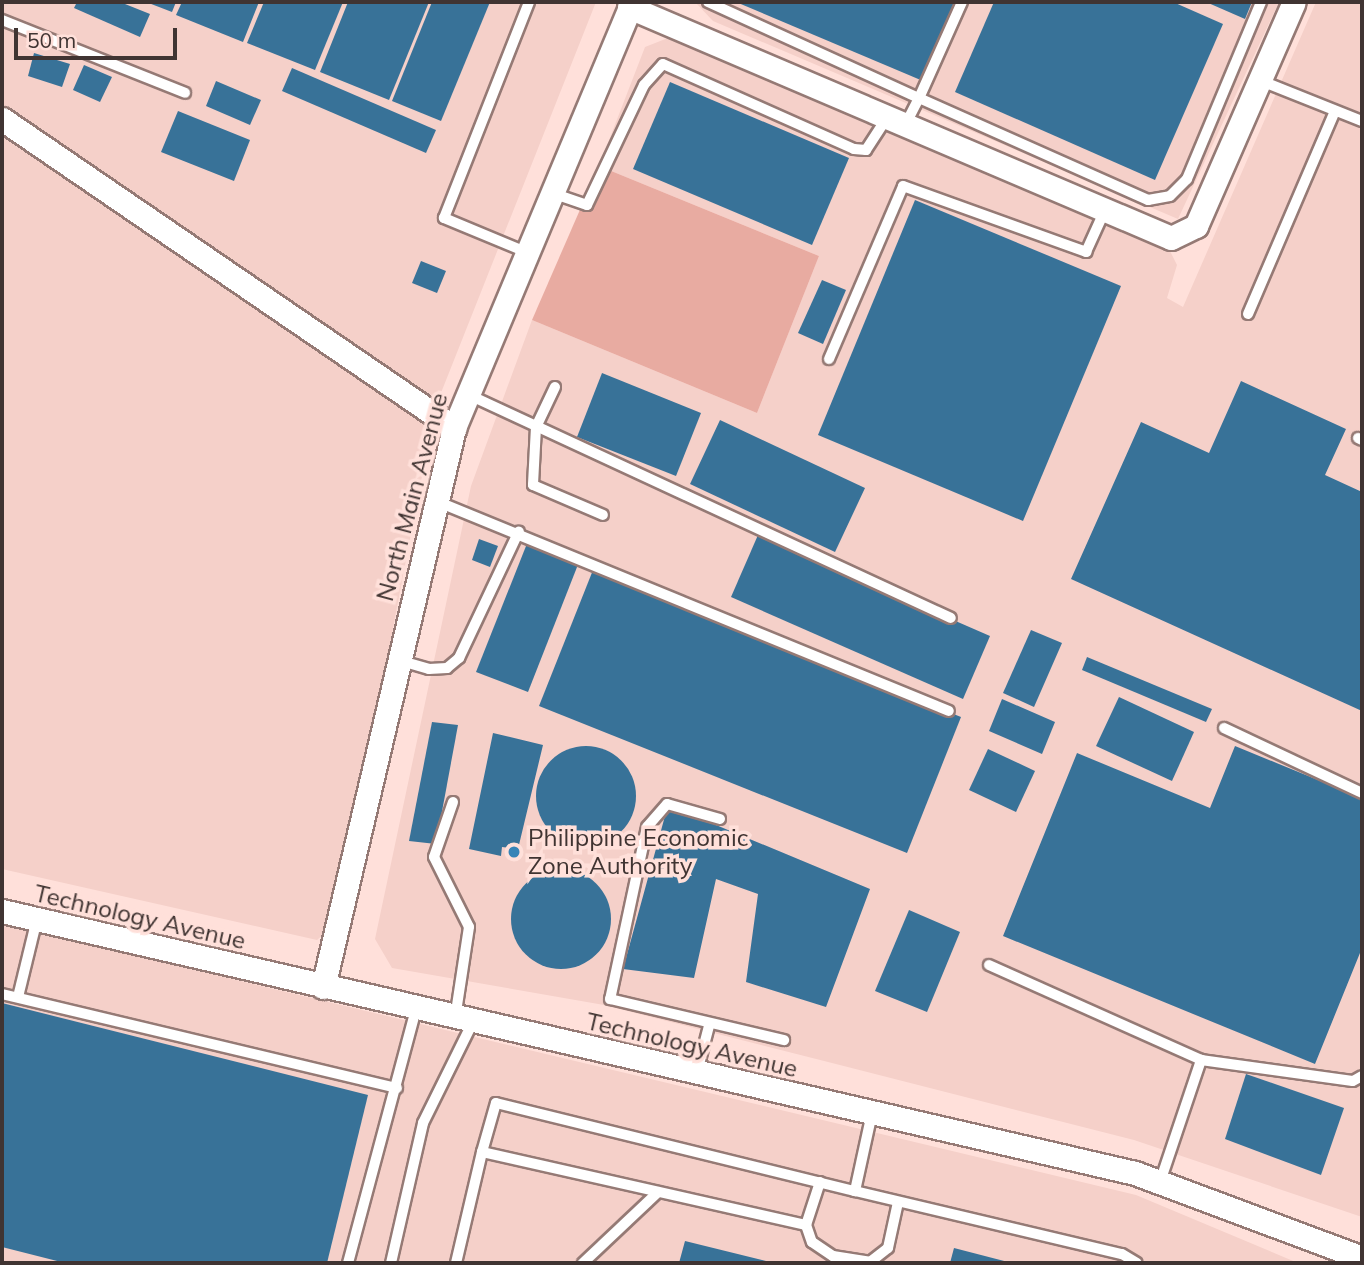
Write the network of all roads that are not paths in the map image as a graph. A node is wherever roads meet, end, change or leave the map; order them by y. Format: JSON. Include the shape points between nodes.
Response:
{"nodes":[{"id":1,"x":529,"y":2,"type":"edge"},
{"id":2,"x":708,"y":2,"type":"edge"},
{"id":3,"x":962,"y":2,"type":"edge"},
{"id":4,"x":1261,"y":2,"type":"edge"},
{"id":5,"x":1294,"y":2,"type":"edge"},
{"id":6,"x":630,"y":4,"type":"edge"},
{"id":7,"x":2,"y":20,"type":"edge"},
{"id":8,"x":1259,"y":80,"type":"junction"},
{"id":9,"x":185,"y":93,"type":"dead end"},
{"id":10,"x":919,"y":98,"type":"junction"},
{"id":11,"x":1335,"y":111,"type":"junction"},
{"id":12,"x":899,"y":118,"type":"junction"},
{"id":13,"x":2,"y":119,"type":"edge"},
{"id":14,"x":1362,"y":121,"type":"edge"},
{"id":15,"x":552,"y":192,"type":"junction"},
{"id":16,"x":1106,"y":207,"type":"junction"},
{"id":17,"x":527,"y":252,"type":"junction"},
{"id":18,"x":1248,"y":314,"type":"dead end"},
{"id":19,"x":830,"y":359,"type":"dead end"},
{"id":20,"x":555,"y":387,"type":"dead end"},
{"id":21,"x":467,"y":394,"type":"junction"},
{"id":22,"x":536,"y":427,"type":"junction"},
{"id":23,"x":454,"y":428,"type":"junction"},
{"id":24,"x":433,"y":500,"type":"junction"},
{"id":25,"x":603,"y":515,"type":"dead end"},
{"id":26,"x":519,"y":531,"type":"junction"},
{"id":27,"x":951,"y":618,"type":"dead end"},
{"id":28,"x":397,"y":660,"type":"junction"},
{"id":29,"x":949,"y":710,"type":"dead end"},
{"id":30,"x":1224,"y":729,"type":"dead end"},
{"id":31,"x":1362,"y":793,"type":"edge"},
{"id":32,"x":453,"y":802,"type":"dead end"},
{"id":33,"x":720,"y":819,"type":"dead end"},
{"id":34,"x":2,"y":911,"type":"edge"},
{"id":35,"x":37,"y":919,"type":"junction"},
{"id":36,"x":989,"y":965,"type":"dead end"},
{"id":37,"x":323,"y":987,"type":"junction"},
{"id":38,"x":2,"y":994,"type":"edge"},
{"id":39,"x":18,"y":998,"type":"junction"},
{"id":40,"x":416,"y":1009,"type":"junction"},
{"id":41,"x":464,"y":1020,"type":"junction"},
{"id":42,"x":709,"y":1026,"type":"junction"},
{"id":43,"x":785,"y":1040,"type":"dead end"},
{"id":44,"x":1201,"y":1060,"type":"junction"},
{"id":45,"x":696,"y":1072,"type":"junction"},
{"id":46,"x":1362,"y":1076,"type":"edge"},
{"id":47,"x":397,"y":1088,"type":"junction"},
{"id":48,"x":872,"y":1113,"type":"junction"},
{"id":49,"x":482,"y":1152,"type":"junction"},
{"id":50,"x":820,"y":1182,"type":"junction"},
{"id":51,"x":1160,"y":1182,"type":"junction"},
{"id":52,"x":855,"y":1191,"type":"junction"},
{"id":53,"x":658,"y":1192,"type":"junction"},
{"id":54,"x":898,"y":1202,"type":"junction"},
{"id":55,"x":806,"y":1225,"type":"junction"},
{"id":56,"x":1362,"y":1258,"type":"edge"},
{"id":57,"x":348,"y":1263,"type":"edge"},
{"id":58,"x":391,"y":1263,"type":"edge"},
{"id":59,"x":456,"y":1263,"type":"edge"},
{"id":60,"x":583,"y":1263,"type":"edge"},
{"id":61,"x":1137,"y":1263,"type":"edge"}],
"edges":[{"from":1,"to":17,"type":"lane","via":[[444,218]]},
{"from":2,"to":10,"type":"lane"},
{"from":3,"to":10,"type":"lane"},
{"from":4,"to":10,"type":"lane","via":[[1187,179],[1170,196],[1148,200]]},
{"from":5,"to":8,"type":"street"},
{"from":6,"to":12,"type":"street"},
{"from":6,"to":15,"type":"street","name":"North Main Avenue"},
{"from":7,"to":9,"type":"lane"},
{"from":8,"to":11,"type":"lane"},
{"from":8,"to":16,"type":"street","via":[[1196,226],[1185,236],[1171,238]]},
{"from":10,"to":12,"type":"lane"},
{"from":11,"to":14,"type":"lane"},
{"from":11,"to":18,"type":"lane"},
{"from":12,"to":15,"type":"lane","via":[[866,150],[854,149],[663,64],[644,85],[587,205]]},
{"from":12,"to":16,"type":"street"},
{"from":13,"to":23,"type":"street"},
{"from":15,"to":17,"type":"street","name":"North Main Avenue"},
{"from":16,"to":19,"type":"lane","via":[[1086,251],[903,186]]},
{"from":17,"to":21,"type":"street","name":"North Main Avenue"},
{"from":20,"to":22,"type":"lane"},
{"from":21,"to":22,"type":"lane"},
{"from":21,"to":23,"type":"street","name":"North Main Avenue"},
{"from":22,"to":25,"type":"lane","via":[[533,485]]},
{"from":22,"to":27,"type":"lane"},
{"from":23,"to":24,"type":"street","name":"North Main Avenue"},
{"from":24,"to":26,"type":"lane"},
{"from":24,"to":28,"type":"street","name":"North Main Avenue"},
{"from":26,"to":28,"type":"lane","via":[[460,658],[447,668],[429,669]]},
{"from":26,"to":29,"type":"lane"},
{"from":28,"to":37,"type":"street","name":"North Main Avenue"},
{"from":30,"to":31,"type":"lane"},
{"from":32,"to":41,"type":"lane","via":[[434,857],[469,927]]},
{"from":33,"to":42,"type":"lane","via":[[667,804],[647,827],[609,988],[620,1004]]},
{"from":34,"to":35,"type":"street","name":"Technology Avenue"},
{"from":35,"to":37,"type":"street","name":"Technology Avenue"},
{"from":35,"to":39,"type":"lane"},
{"from":36,"to":44,"type":"lane"},
{"from":37,"to":40,"type":"street","name":"Technology Avenue"},
{"from":38,"to":39,"type":"lane"},
{"from":39,"to":47,"type":"lane"},
{"from":40,"to":41,"type":"street","name":"Technology Avenue"},
{"from":40,"to":47,"type":"lane"},
{"from":41,"to":45,"type":"street","name":"Technology Avenue"},
{"from":41,"to":58,"type":"lane","via":[[424,1123]]},
{"from":42,"to":43,"type":"lane"},
{"from":42,"to":45,"type":"lane"},
{"from":44,"to":46,"type":"lane","via":[[1353,1082]]},
{"from":44,"to":51,"type":"lane"},
{"from":45,"to":48,"type":"street","name":"Technology Avenue"},
{"from":47,"to":57,"type":"lane"},
{"from":48,"to":51,"type":"street","name":"Technology Avenue"},
{"from":48,"to":52,"type":"lane"},
{"from":49,"to":50,"type":"lane","via":[[496,1103]]},
{"from":49,"to":53,"type":"lane"},
{"from":49,"to":59,"type":"lane"},
{"from":50,"to":52,"type":"lane"},
{"from":50,"to":55,"type":"lane"},
{"from":51,"to":56,"type":"street","name":"Technology Avenue"},
{"from":52,"to":54,"type":"lane"},
{"from":53,"to":55,"type":"lane"},
{"from":53,"to":60,"type":"lane"},
{"from":54,"to":55,"type":"lane","via":[[888,1248],[870,1262],[833,1256],[812,1241]]},
{"from":54,"to":61,"type":"lane","via":[[1122,1254]]}]}
